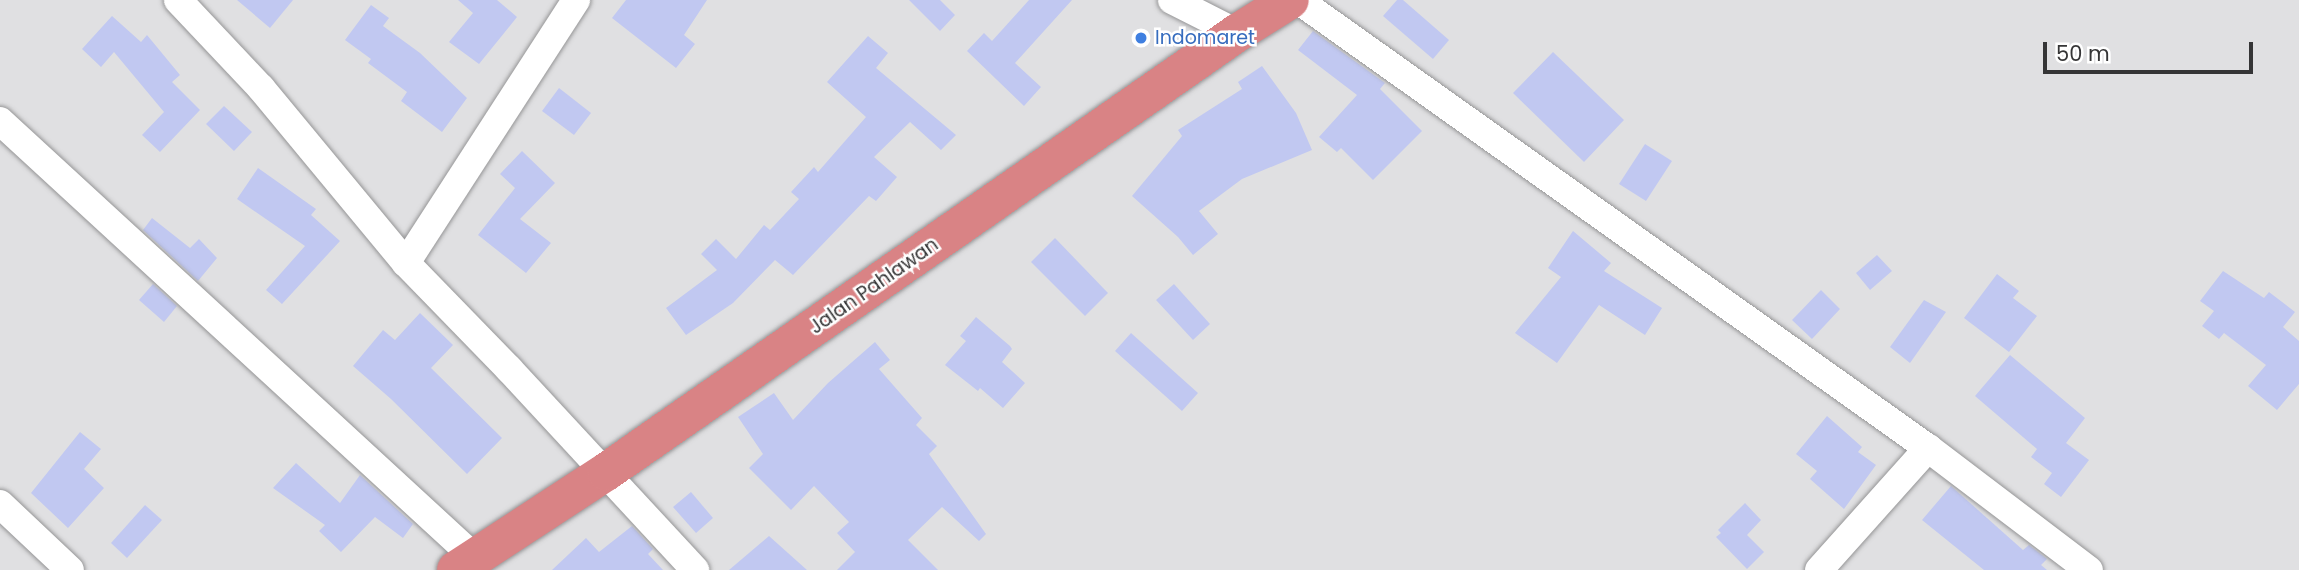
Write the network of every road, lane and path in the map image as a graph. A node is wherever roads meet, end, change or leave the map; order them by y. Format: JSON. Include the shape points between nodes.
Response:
{"nodes":[{"id":1,"x":178,"y":0,"type":"edge"},
{"id":2,"x":576,"y":0,"type":"edge"},
{"id":3,"x":1172,"y":0,"type":"edge"},
{"id":4,"x":1290,"y":0,"type":"edge"},
{"id":5,"x":1298,"y":0,"type":"edge"},
{"id":6,"x":1237,"y":33,"type":"junction"},
{"id":7,"x":0,"y":121,"type":"edge"},
{"id":8,"x":406,"y":263,"type":"junction"},
{"id":9,"x":1928,"y":448,"type":"junction"},
{"id":10,"x":606,"y":472,"type":"junction"},
{"id":11,"x":0,"y":504,"type":"edge"},
{"id":12,"x":465,"y":564,"type":"edge"},
{"id":13,"x":70,"y":570,"type":"edge"},
{"id":14,"x":695,"y":570,"type":"edge"},
{"id":15,"x":1819,"y":570,"type":"edge"},
{"id":16,"x":2089,"y":570,"type":"edge"}],
"edges":[{"from":1,"to":8,"type":"street","via":[[261,88]]},
{"from":2,"to":8,"type":"street"},
{"from":3,"to":6,"type":"street"},
{"from":4,"to":6,"type":"highway","name":"Jalan Pahlawan"},
{"from":5,"to":9,"type":"street"},
{"from":6,"to":10,"type":"highway","name":"Jalan Pahlawan"},
{"from":7,"to":12,"type":"street"},
{"from":8,"to":10,"type":"street"},
{"from":9,"to":15,"type":"street"},
{"from":9,"to":16,"type":"street"},
{"from":10,"to":12,"type":"highway","name":"Jalan Pahlawan"},
{"from":10,"to":14,"type":"street"},
{"from":11,"to":13,"type":"street"}]}
